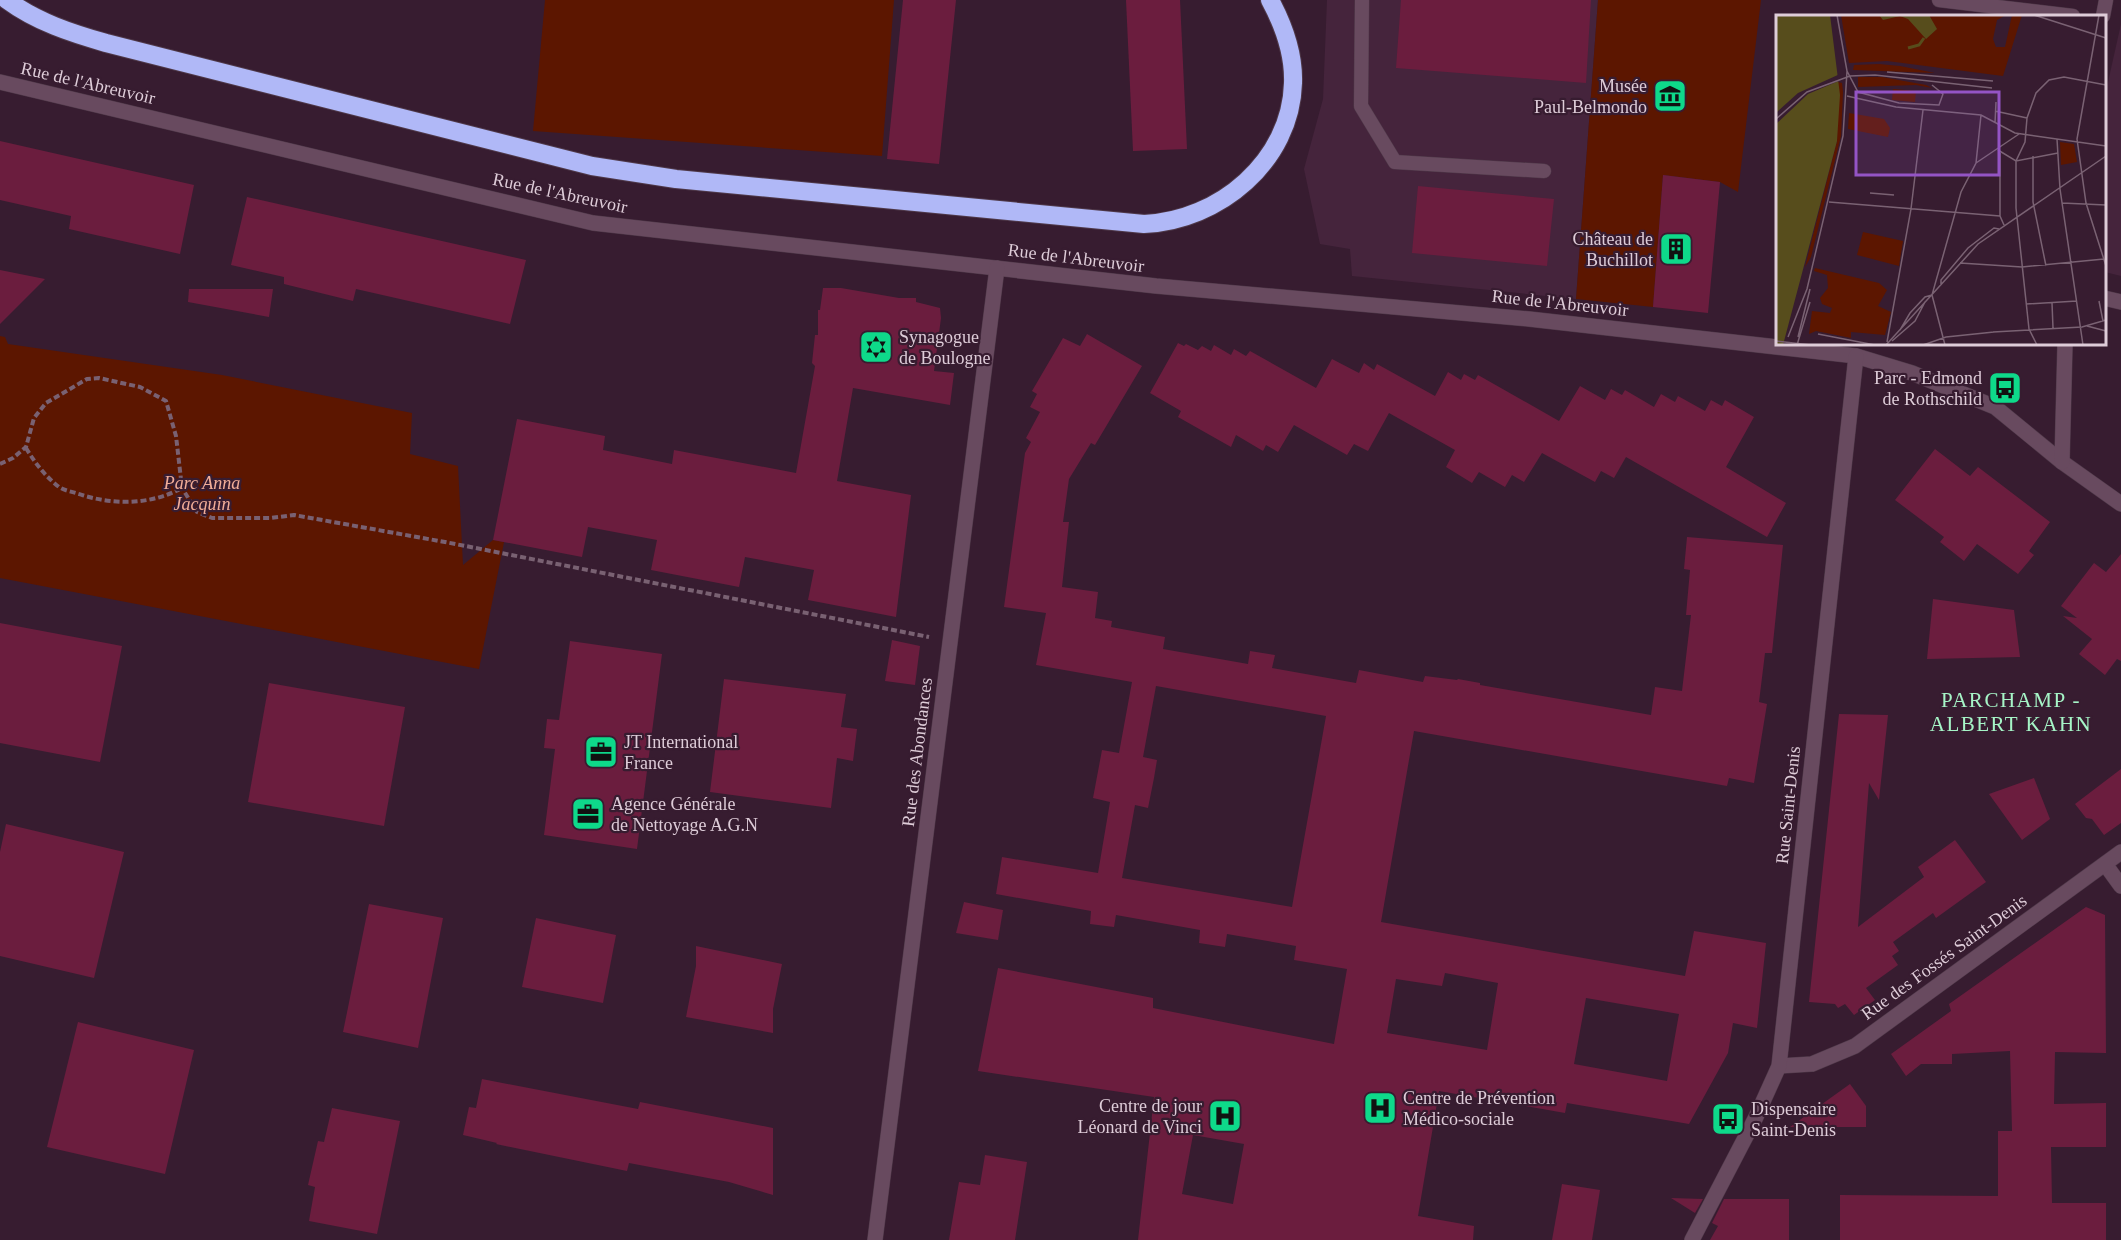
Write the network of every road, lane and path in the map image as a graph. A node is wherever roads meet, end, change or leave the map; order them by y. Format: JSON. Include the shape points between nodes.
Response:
{"nodes":[{"id":1,"x":7,"y":0,"type":"edge"},
{"id":2,"x":1270,"y":0,"type":"edge"},
{"id":3,"x":1362,"y":0,"type":"edge"},
{"id":4,"x":1939,"y":0,"type":"edge"},
{"id":5,"x":2106,"y":0,"type":"edge"},
{"id":6,"x":2065,"y":15,"type":"edge"},
{"id":7,"x":2103,"y":15,"type":"edge"},
{"id":8,"x":0,"y":82,"type":"edge"},
{"id":9,"x":1544,"y":171,"type":"dead end"},
{"id":10,"x":997,"y":268,"type":"junction"},
{"id":11,"x":2106,"y":298,"type":"edge"},
{"id":12,"x":2121,"y":302,"type":"edge"},
{"id":13,"x":2065,"y":345,"type":"edge"},
{"id":14,"x":1856,"y":356,"type":"junction"},
{"id":15,"x":26,"y":447,"type":"junction"},
{"id":16,"x":2062,"y":462,"type":"junction"},
{"id":17,"x":0,"y":464,"type":"edge"},
{"id":18,"x":182,"y":488,"type":"junction"},
{"id":19,"x":2121,"y":504,"type":"edge"},
{"id":20,"x":950,"y":641,"type":"junction"},
{"id":21,"x":2121,"y":852,"type":"edge"},
{"id":22,"x":2105,"y":864,"type":"junction"},
{"id":23,"x":2121,"y":886,"type":"edge"},
{"id":24,"x":1779,"y":1066,"type":"junction"},
{"id":25,"x":875,"y":1240,"type":"edge"},
{"id":26,"x":1692,"y":1240,"type":"edge"}],
"edges":[{"from":1,"to":2,"type":"highway","via":[[54,26],[106,43],[592,166],[676,178],[1144,224],[1178,219],[1224,200],[1250,178],[1270,153],[1290,111],[1293,81],[1290,51]]},
{"from":3,"to":9,"type":"lane","via":[[1361,106],[1395,162]]},
{"from":4,"to":6,"type":"lane"},
{"from":5,"to":7,"type":"lane"},
{"from":8,"to":10,"type":"street","name":"Rue de l'Abreuvoir","via":[[593,223]]},
{"from":10,"to":14,"type":"street","name":"Rue de l'Abreuvoir","via":[[1529,319]]},
{"from":10,"to":20,"type":"street","name":"Rue des Abondances"},
{"from":11,"to":12,"type":"street"},
{"from":13,"to":16,"type":"street"},
{"from":14,"to":16,"type":"street","name":"Rue de l'Abreuvoir","via":[[1912,373],[1995,407]]},
{"from":14,"to":24,"type":"street","name":"Rue Saint-Denis"},
{"from":15,"to":17,"type":"path"},
{"from":15,"to":18,"type":"path","via":[[37,467],[61,488],[102,501],[139,501]]},
{"from":15,"to":18,"type":"path","via":[[34,418],[46,403],[87,379],[140,387],[166,401],[176,436]]},
{"from":16,"to":19,"type":"street","name":"Rue de l'Abreuvoir"},
{"from":18,"to":20,"type":"path","via":[[198,512],[212,518],[294,515]]},
{"from":20,"to":25,"type":"street","name":"Rue des Abondances"},
{"from":21,"to":22,"type":"street","name":"Rue des Fossés Saint-Denis"},
{"from":22,"to":23,"type":"street"},
{"from":22,"to":24,"type":"street","name":"Rue des Fossés Saint-Denis","via":[[1855,1046],[1812,1064]]},
{"from":24,"to":26,"type":"street","name":"Rue Saint-Denis"}]}
